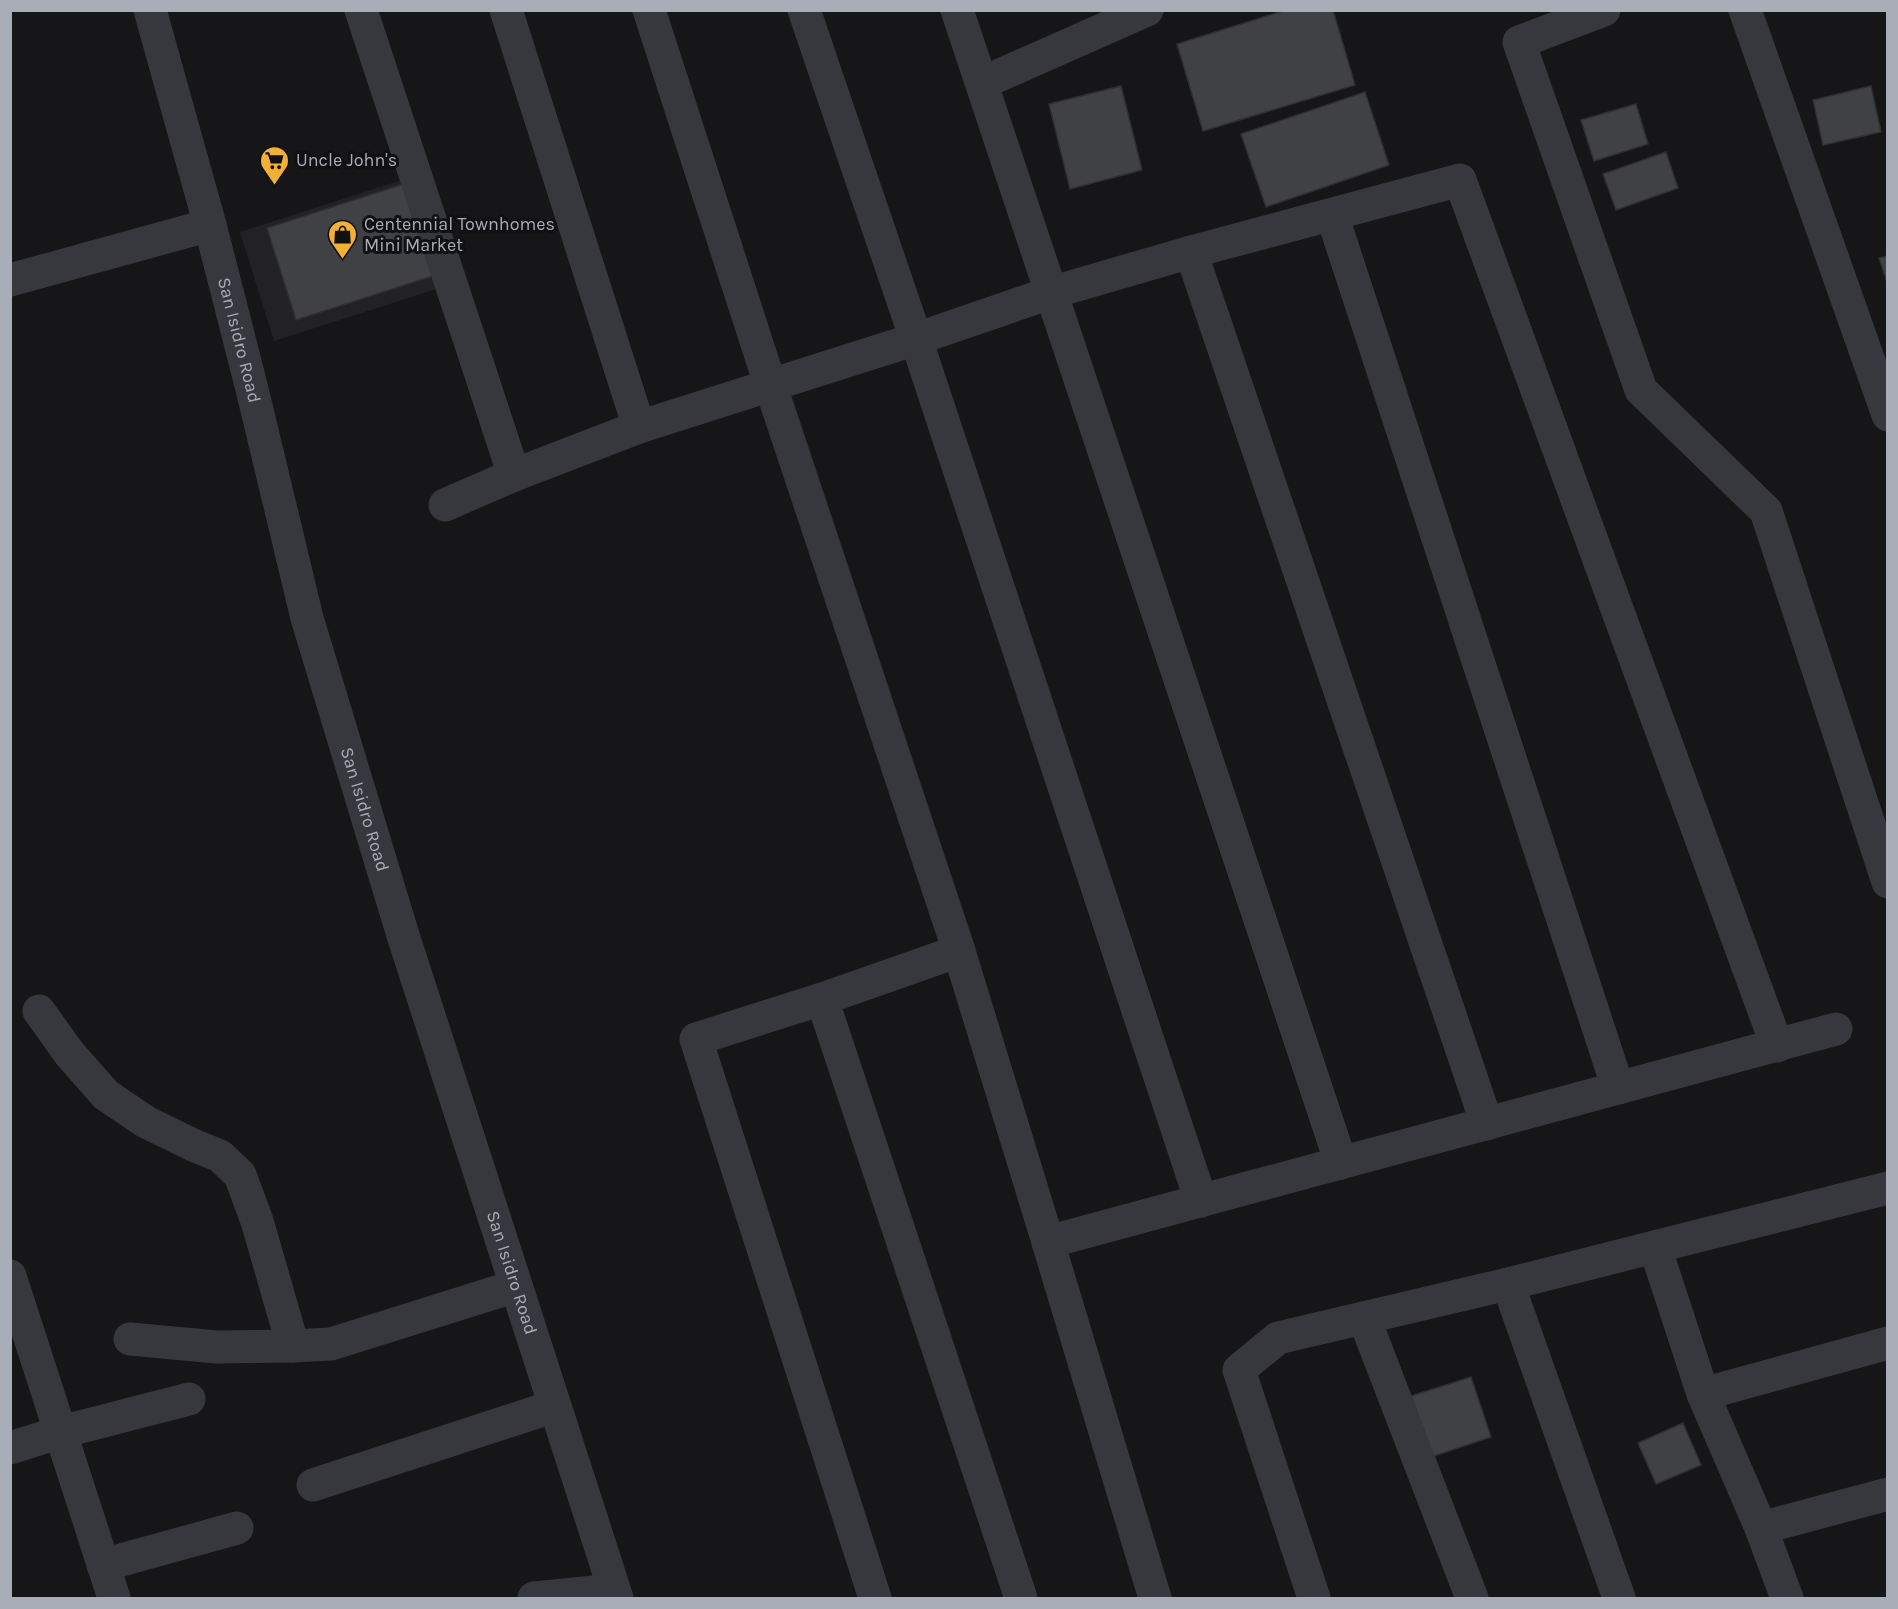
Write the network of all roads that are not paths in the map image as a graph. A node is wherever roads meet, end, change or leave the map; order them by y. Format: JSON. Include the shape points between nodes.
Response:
{"nodes":[{"id":1,"x":150,"y":10,"type":"edge"},
{"id":2,"x":361,"y":10,"type":"edge"},
{"id":3,"x":506,"y":10,"type":"edge"},
{"id":4,"x":649,"y":10,"type":"edge"},
{"id":5,"x":804,"y":10,"type":"edge"},
{"id":6,"x":957,"y":10,"type":"edge"},
{"id":7,"x":1147,"y":10,"type":"edge"},
{"id":8,"x":1604,"y":10,"type":"edge"},
{"id":9,"x":1745,"y":10,"type":"edge"},
{"id":10,"x":982,"y":83,"type":"junction"},
{"id":11,"x":1332,"y":215,"type":"junction"},
{"id":12,"x":210,"y":225,"type":"junction"},
{"id":13,"x":1191,"y":252,"type":"junction"},
{"id":14,"x":10,"y":280,"type":"edge"},
{"id":15,"x":1050,"y":293,"type":"junction"},
{"id":16,"x":916,"y":339,"type":"junction"},
{"id":17,"x":770,"y":384,"type":"junction"},
{"id":18,"x":1887,"y":415,"type":"edge"},
{"id":19,"x":639,"y":427,"type":"junction"},
{"id":20,"x":514,"y":475,"type":"junction"},
{"id":21,"x":446,"y":505,"type":"dead end"},
{"id":22,"x":1887,"y":882,"type":"edge"},
{"id":23,"x":959,"y":951,"type":"junction"},
{"id":24,"x":822,"y":999,"type":"junction"},
{"id":25,"x":39,"y":1011,"type":"dead end"},
{"id":26,"x":1836,"y":1029,"type":"dead end"},
{"id":27,"x":1777,"y":1046,"type":"junction"},
{"id":28,"x":1618,"y":1088,"type":"junction"},
{"id":29,"x":1487,"y":1124,"type":"junction"},
{"id":30,"x":1341,"y":1163,"type":"junction"},
{"id":31,"x":1887,"y":1188,"type":"edge"},
{"id":32,"x":1201,"y":1201,"type":"junction"},
{"id":33,"x":1048,"y":1242,"type":"junction"},
{"id":34,"x":1655,"y":1247,"type":"junction"},
{"id":35,"x":10,"y":1276,"type":"edge"},
{"id":36,"x":1508,"y":1284,"type":"junction"},
{"id":37,"x":516,"y":1286,"type":"junction"},
{"id":38,"x":1364,"y":1318,"type":"junction"},
{"id":39,"x":130,"y":1339,"type":"dead end"},
{"id":40,"x":1887,"y":1342,"type":"edge"},
{"id":41,"x":293,"y":1346,"type":"junction"},
{"id":42,"x":1703,"y":1394,"type":"junction"},
{"id":43,"x":189,"y":1399,"type":"dead end"},
{"id":44,"x":555,"y":1406,"type":"junction"},
{"id":45,"x":61,"y":1432,"type":"junction"},
{"id":46,"x":10,"y":1448,"type":"edge"},
{"id":47,"x":312,"y":1485,"type":"dead end"},
{"id":48,"x":1887,"y":1494,"type":"edge"},
{"id":49,"x":237,"y":1528,"type":"dead end"},
{"id":50,"x":1761,"y":1528,"type":"junction"},
{"id":51,"x":103,"y":1565,"type":"junction"},
{"id":52,"x":615,"y":1594,"type":"edge"},
{"id":53,"x":114,"y":1599,"type":"edge"},
{"id":54,"x":534,"y":1599,"type":"edge"},
{"id":55,"x":875,"y":1599,"type":"edge"},
{"id":56,"x":1021,"y":1599,"type":"edge"},
{"id":57,"x":1155,"y":1599,"type":"edge"},
{"id":58,"x":1314,"y":1599,"type":"edge"},
{"id":59,"x":1472,"y":1599,"type":"edge"},
{"id":60,"x":1619,"y":1599,"type":"edge"},
{"id":61,"x":1787,"y":1599,"type":"edge"}],
"edges":[{"from":1,"to":12,"type":"street","name":"San Isidro Road"},
{"from":2,"to":20,"type":"street"},
{"from":3,"to":19,"type":"street"},
{"from":4,"to":17,"type":"street"},
{"from":5,"to":16,"type":"street"},
{"from":6,"to":10,"type":"street"},
{"from":7,"to":10,"type":"street"},
{"from":8,"to":22,"type":"street","via":[[1519,42],[1641,390],[1766,511]]},
{"from":9,"to":18,"type":"street"},
{"from":10,"to":15,"type":"street"},
{"from":11,"to":13,"type":"street"},
{"from":11,"to":27,"type":"street","via":[[1460,180]]},
{"from":11,"to":28,"type":"street"},
{"from":12,"to":14,"type":"street"},
{"from":12,"to":37,"type":"street","name":"San Isidro Road","via":[[307,618]]},
{"from":13,"to":15,"type":"street"},
{"from":13,"to":29,"type":"street"},
{"from":15,"to":16,"type":"street"},
{"from":15,"to":30,"type":"street"},
{"from":16,"to":17,"type":"street"},
{"from":16,"to":32,"type":"street"},
{"from":17,"to":19,"type":"street"},
{"from":17,"to":23,"type":"street"},
{"from":19,"to":20,"type":"street"},
{"from":20,"to":21,"type":"street"},
{"from":23,"to":24,"type":"street"},
{"from":23,"to":33,"type":"street"},
{"from":24,"to":55,"type":"street","via":[[696,1039]]},
{"from":24,"to":56,"type":"street"},
{"from":25,"to":41,"type":"street","via":[[106,1095],[146,1122],[220,1156],[240,1175]]},
{"from":26,"to":27,"type":"street"},
{"from":27,"to":28,"type":"street"},
{"from":28,"to":29,"type":"street"},
{"from":29,"to":30,"type":"street"},
{"from":30,"to":32,"type":"street"},
{"from":31,"to":34,"type":"street"},
{"from":32,"to":33,"type":"street"},
{"from":33,"to":57,"type":"street"},
{"from":34,"to":36,"type":"street"},
{"from":34,"to":42,"type":"street"},
{"from":35,"to":45,"type":"street"},
{"from":36,"to":38,"type":"street"},
{"from":36,"to":60,"type":"street"},
{"from":37,"to":41,"type":"street","via":[[331,1344]]},
{"from":37,"to":44,"type":"street","name":"San Isidro Road"},
{"from":38,"to":58,"type":"street","via":[[1278,1338],[1239,1370]]},
{"from":38,"to":59,"type":"street"},
{"from":39,"to":41,"type":"street","via":[[217,1347]]},
{"from":40,"to":42,"type":"street"},
{"from":42,"to":50,"type":"street"},
{"from":43,"to":45,"type":"street"},
{"from":44,"to":47,"type":"street"},
{"from":44,"to":52,"type":"street","name":"San Isidro Road"},
{"from":45,"to":46,"type":"street"},
{"from":45,"to":51,"type":"street"},
{"from":48,"to":50,"type":"street"},
{"from":49,"to":51,"type":"street"},
{"from":50,"to":61,"type":"street"},
{"from":51,"to":53,"type":"street"},
{"from":52,"to":54,"type":"street"}]}
